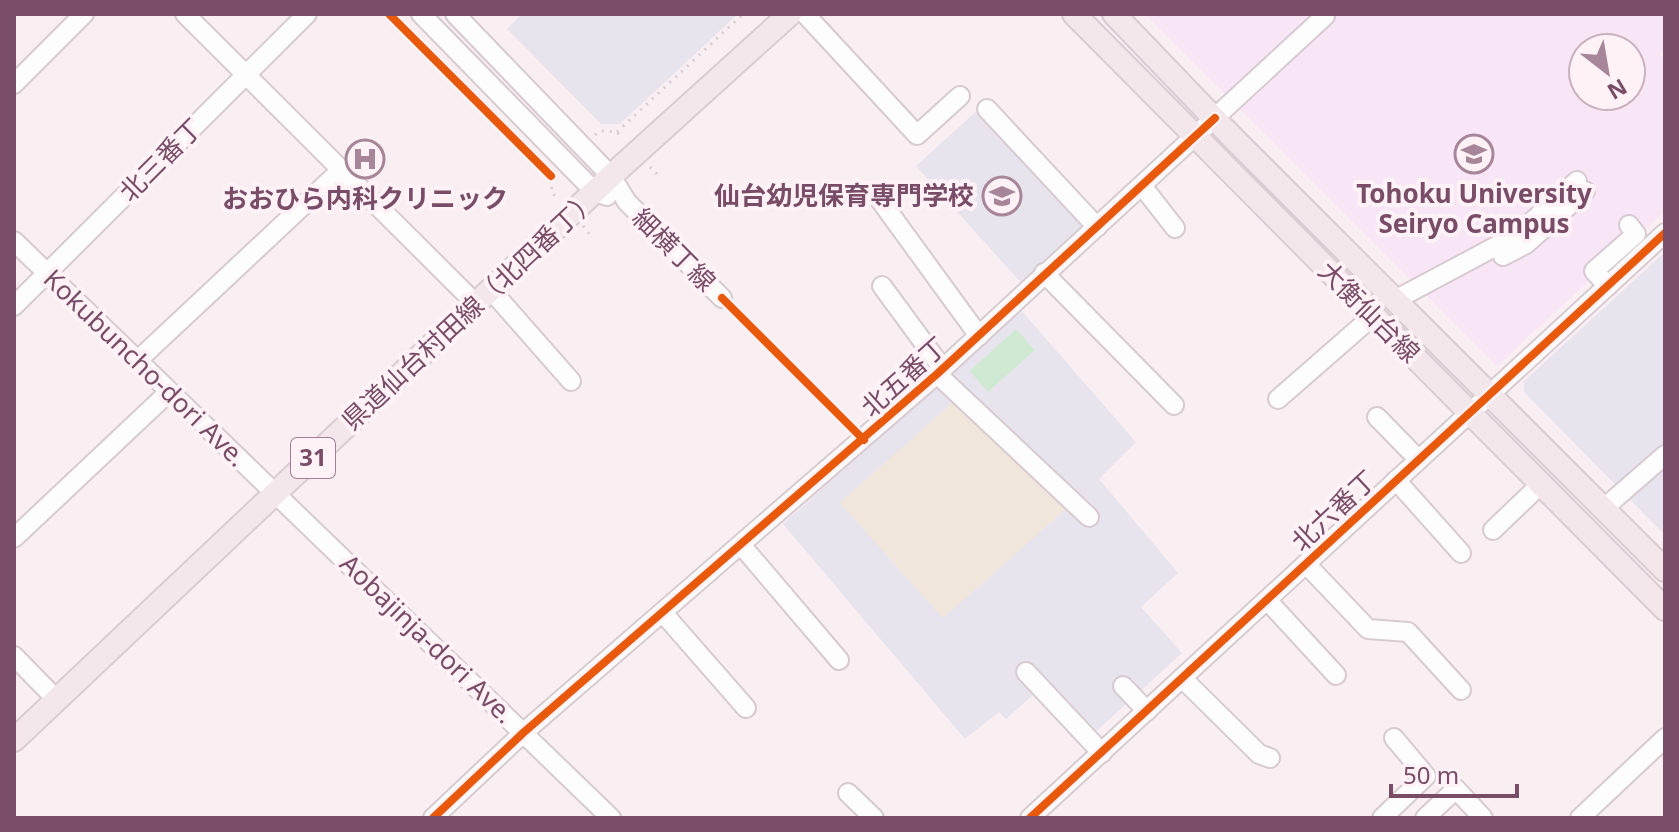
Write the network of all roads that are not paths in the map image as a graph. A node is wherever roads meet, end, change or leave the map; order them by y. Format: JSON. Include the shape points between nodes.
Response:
{"nodes":[{"id":1,"x":84,"y":14,"type":"edge"},
{"id":2,"x":185,"y":14,"type":"edge"},
{"id":3,"x":307,"y":14,"type":"edge"},
{"id":4,"x":421,"y":14,"type":"edge"},
{"id":5,"x":455,"y":14,"type":"edge"},
{"id":6,"x":790,"y":14,"type":"edge"},
{"id":7,"x":805,"y":14,"type":"edge"},
{"id":8,"x":1074,"y":14,"type":"edge"},
{"id":9,"x":1114,"y":14,"type":"edge"},
{"id":10,"x":1325,"y":16,"type":"edge"},
{"id":11,"x":245,"y":76,"type":"junction"},
{"id":12,"x":14,"y":84,"type":"edge"},
{"id":13,"x":960,"y":96,"type":"dead end"},
{"id":14,"x":987,"y":109,"type":"dead end"},
{"id":15,"x":1215,"y":118,"type":"junction"},
{"id":16,"x":1195,"y":138,"type":"junction"},
{"id":17,"x":341,"y":170,"type":"junction"},
{"id":18,"x":603,"y":184,"type":"junction"},
{"id":19,"x":1581,"y":186,"type":"dead end"},
{"id":20,"x":1143,"y":187,"type":"junction"},
{"id":21,"x":880,"y":200,"type":"dead end"},
{"id":22,"x":1629,"y":225,"type":"dead end"},
{"id":23,"x":1097,"y":227,"type":"junction"},
{"id":24,"x":1175,"y":228,"type":"dead end"},
{"id":25,"x":1665,"y":233,"type":"edge"},
{"id":26,"x":14,"y":241,"type":"edge"},
{"id":27,"x":47,"y":273,"type":"junction"},
{"id":28,"x":1044,"y":273,"type":"junction"},
{"id":29,"x":882,"y":286,"type":"dead end"},
{"id":30,"x":1608,"y":286,"type":"junction"},
{"id":31,"x":484,"y":297,"type":"junction"},
{"id":32,"x":722,"y":298,"type":"dead end"},
{"id":33,"x":1399,"y":304,"type":"junction"},
{"id":34,"x":14,"y":306,"type":"edge"},
{"id":35,"x":1373,"y":316,"type":"junction"},
{"id":36,"x":979,"y":336,"type":"junction"},
{"id":37,"x":137,"y":361,"type":"junction"},
{"id":38,"x":940,"y":372,"type":"junction"},
{"id":39,"x":571,"y":381,"type":"dead end"},
{"id":40,"x":169,"y":392,"type":"junction"},
{"id":41,"x":1490,"y":394,"type":"junction"},
{"id":42,"x":1278,"y":399,"type":"dead end"},
{"id":43,"x":1174,"y":405,"type":"dead end"},
{"id":44,"x":1469,"y":412,"type":"junction"},
{"id":45,"x":1377,"y":417,"type":"dead end"},
{"id":46,"x":1665,"y":455,"type":"edge"},
{"id":47,"x":1418,"y":459,"type":"junction"},
{"id":48,"x":1665,"y":471,"type":"edge"},
{"id":49,"x":1396,"y":480,"type":"junction"},
{"id":50,"x":1541,"y":484,"type":"junction"},
{"id":51,"x":277,"y":494,"type":"junction"},
{"id":52,"x":1608,"y":512,"type":"junction"},
{"id":53,"x":1089,"y":517,"type":"dead end"},
{"id":54,"x":1493,"y":530,"type":"dead end"},
{"id":55,"x":14,"y":538,"type":"edge"},
{"id":56,"x":742,"y":546,"type":"junction"},
{"id":57,"x":1461,"y":553,"type":"dead end"},
{"id":58,"x":1306,"y":564,"type":"junction"},
{"id":59,"x":1665,"y":570,"type":"edge"},
{"id":60,"x":1267,"y":600,"type":"junction"},
{"id":61,"x":1665,"y":609,"type":"edge"},
{"id":62,"x":663,"y":613,"type":"junction"},
{"id":63,"x":14,"y":656,"type":"edge"},
{"id":64,"x":839,"y":660,"type":"dead end"},
{"id":65,"x":1026,"y":672,"type":"dead end"},
{"id":66,"x":1336,"y":675,"type":"dead end"},
{"id":67,"x":1182,"y":678,"type":"junction"},
{"id":68,"x":1123,"y":686,"type":"dead end"},
{"id":69,"x":1461,"y":690,"type":"dead end"},
{"id":70,"x":57,"y":700,"type":"junction"},
{"id":71,"x":746,"y":708,"type":"dead end"},
{"id":72,"x":1147,"y":711,"type":"junction"},
{"id":73,"x":523,"y":733,"type":"junction"},
{"id":74,"x":1394,"y":738,"type":"dead end"},
{"id":75,"x":14,"y":740,"type":"edge"},
{"id":76,"x":1661,"y":749,"type":"edge"},
{"id":77,"x":1102,"y":753,"type":"junction"},
{"id":78,"x":1270,"y":758,"type":"dead end"},
{"id":79,"x":848,"y":793,"type":"dead end"},
{"id":80,"x":1585,"y":817,"type":"edge"},
{"id":81,"x":433,"y":818,"type":"edge"},
{"id":82,"x":611,"y":818,"type":"edge"},
{"id":83,"x":874,"y":818,"type":"edge"},
{"id":84,"x":1030,"y":818,"type":"edge"},
{"id":85,"x":1382,"y":818,"type":"edge"},
{"id":86,"x":1425,"y":818,"type":"edge"},
{"id":87,"x":1483,"y":818,"type":"edge"}],
"edges":[{"from":1,"to":12,"type":"street"},
{"from":2,"to":11,"type":"street"},
{"from":3,"to":11,"type":"street","name":"北三番丁"},
{"from":4,"to":18,"type":"street"},
{"from":5,"to":18,"type":"street"},
{"from":6,"to":18,"type":"main road","name":"県道仙台村田線（北四番丁）","number":"31"},
{"from":7,"to":13,"type":"street","via":[[917,135]]},
{"from":8,"to":16,"type":"main road","name":"大衡仙台線"},
{"from":9,"to":15,"type":"main road","name":"大衡仙台線"},
{"from":10,"to":15,"type":"street","name":"北五番丁"},
{"from":11,"to":17,"type":"street"},
{"from":11,"to":27,"type":"street","name":"北三番丁"},
{"from":14,"to":23,"type":"street"},
{"from":15,"to":16,"type":"street","name":"北五番丁"},
{"from":15,"to":33,"type":"main road","name":"大衡仙台線"},
{"from":16,"to":20,"type":"street","name":"北五番丁"},
{"from":16,"to":35,"type":"main road","name":"大衡仙台線"},
{"from":17,"to":31,"type":"street"},
{"from":17,"to":37,"type":"street"},
{"from":18,"to":31,"type":"main road","name":"県道仙台村田線（北四番丁）","number":"31"},
{"from":18,"to":32,"type":"street","name":"細横丁線"},
{"from":19,"to":33,"type":"street","via":[[1517,235]]},
{"from":20,"to":23,"type":"street","name":"北五番丁"},
{"from":20,"to":24,"type":"street"},
{"from":21,"to":36,"type":"street"},
{"from":22,"to":30,"type":"street","via":[[1636,234],[1594,271]]},
{"from":23,"to":28,"type":"street","name":"北五番丁"},
{"from":25,"to":30,"type":"street","name":"北六番丁"},
{"from":26,"to":27,"type":"street","name":"Kokubuncho-dori Ave."},
{"from":27,"to":34,"type":"street","name":"北三番丁"},
{"from":27,"to":37,"type":"street","name":"Kokubuncho-dori Ave."},
{"from":28,"to":36,"type":"street","name":"北五番丁"},
{"from":28,"to":43,"type":"street"},
{"from":29,"to":38,"type":"street"},
{"from":30,"to":41,"type":"street","name":"北六番丁"},
{"from":31,"to":39,"type":"street"},
{"from":31,"to":51,"type":"main road","name":"県道仙台村田線（北四番丁）","number":"31"},
{"from":33,"to":41,"type":"main road","name":"大衡仙台線"},
{"from":35,"to":42,"type":"street"},
{"from":35,"to":44,"type":"main road","name":"大衡仙台線"},
{"from":36,"to":38,"type":"street","name":"北五番丁"},
{"from":37,"to":40,"type":"street","name":"Kokubuncho-dori Ave."},
{"from":38,"to":53,"type":"street"},
{"from":38,"to":56,"type":"street","name":"北五番丁"},
{"from":40,"to":51,"type":"street","name":"Kokubuncho-dori Ave."},
{"from":40,"to":55,"type":"street"},
{"from":41,"to":44,"type":"street","name":"北六番丁"},
{"from":41,"to":52,"type":"main road","name":"大衡仙台線"},
{"from":44,"to":47,"type":"street","name":"北六番丁"},
{"from":44,"to":50,"type":"main road","name":"大衡仙台線"},
{"from":45,"to":47,"type":"street"},
{"from":46,"to":52,"type":"street"},
{"from":47,"to":49,"type":"street","name":"北六番丁"},
{"from":48,"to":52,"type":"street"},
{"from":49,"to":57,"type":"street"},
{"from":49,"to":58,"type":"street","name":"北六番丁"},
{"from":50,"to":54,"type":"street"},
{"from":50,"to":61,"type":"main road","name":"大衡仙台線"},
{"from":51,"to":70,"type":"main road","name":"県道仙台村田線（北四番丁）","number":"31"},
{"from":51,"to":73,"type":"street","name":"Aobajinja-dori Ave."},
{"from":52,"to":59,"type":"main road","name":"大衡仙台線"},
{"from":56,"to":62,"type":"street","name":"北五番丁"},
{"from":56,"to":64,"type":"street"},
{"from":58,"to":60,"type":"street","name":"北六番丁"},
{"from":58,"to":69,"type":"street","via":[[1368,629],[1408,632]]},
{"from":60,"to":66,"type":"street"},
{"from":60,"to":67,"type":"street","name":"北六番丁"},
{"from":62,"to":71,"type":"street"},
{"from":62,"to":73,"type":"street","name":"北五番丁"},
{"from":63,"to":70,"type":"street"},
{"from":65,"to":77,"type":"street"},
{"from":67,"to":72,"type":"street","name":"北六番丁"},
{"from":67,"to":78,"type":"street","via":[[1248,744]]},
{"from":68,"to":72,"type":"street"},
{"from":70,"to":75,"type":"main road","name":"県道仙台村田線（北四番丁）","number":"31"},
{"from":72,"to":77,"type":"street","name":"北六番丁"},
{"from":73,"to":81,"type":"street","name":"北五番丁"},
{"from":73,"to":82,"type":"street","name":"Aobajinja-dori Ave."},
{"from":74,"to":85,"type":"street","via":[[1426,776]]},
{"from":76,"to":80,"type":"street"},
{"from":77,"to":84,"type":"street","name":"北六番丁"},
{"from":79,"to":83,"type":"street"},
{"from":86,"to":87,"type":"street","via":[[1456,789]]}]}
